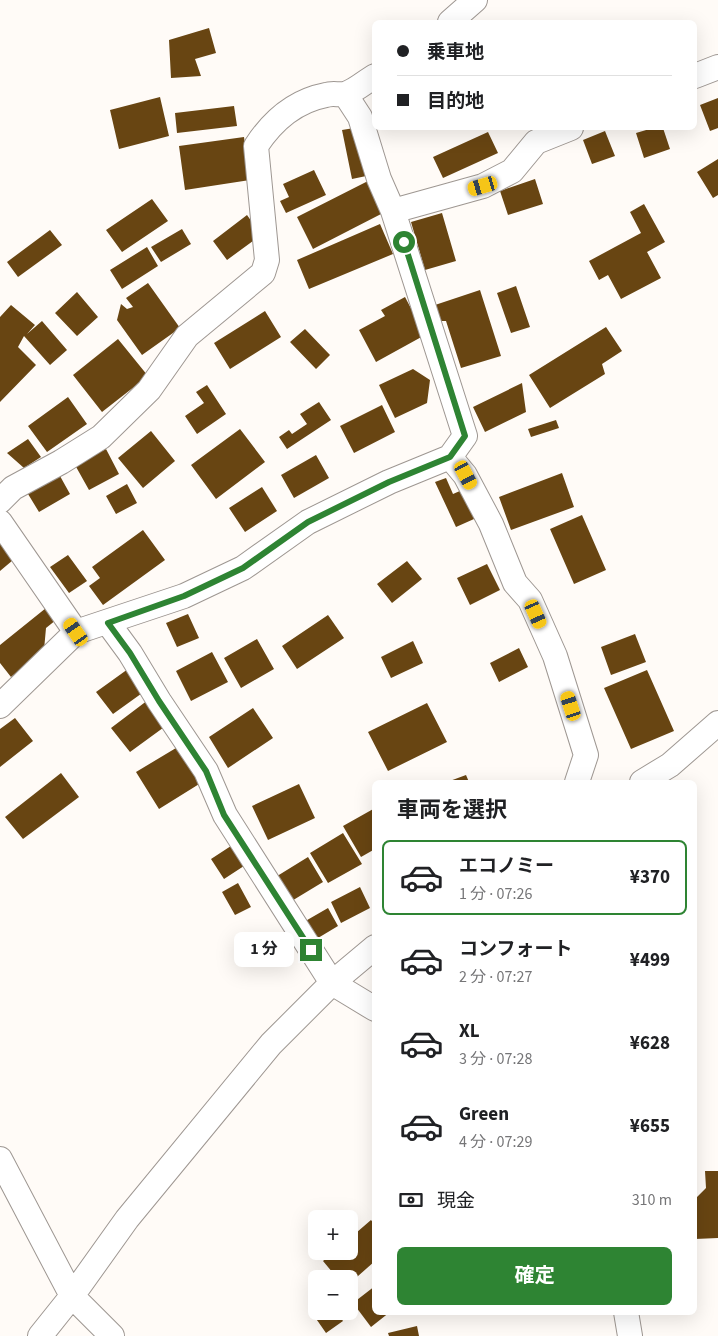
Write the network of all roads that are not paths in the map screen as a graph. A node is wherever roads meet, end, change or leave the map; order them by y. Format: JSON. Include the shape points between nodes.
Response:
{"nodes":[{"id":1,"x":475,"y":0,"type":"edge"},
{"id":2,"x":452,"y":20,"type":"edge"},
{"id":3,"x":718,"y":67,"type":"edge"},
{"id":4,"x":697,"y":75,"type":"edge"},
{"id":5,"x":372,"y":78,"type":"edge"},
{"id":6,"x":345,"y":94,"type":"junction"},
{"id":7,"x":560,"y":130,"type":"edge"},
{"id":8,"x":531,"y":135,"type":"edge"},
{"id":9,"x":393,"y":211,"type":"junction"},
{"id":10,"x":450,"y":457,"type":"junction"},
{"id":11,"x":0,"y":501,"type":"edge"},
{"id":12,"x":0,"y":522,"type":"edge"},
{"id":13,"x":108,"y":623,"type":"junction"},
{"id":14,"x":76,"y":632,"type":"junction"},
{"id":15,"x":0,"y":706,"type":"edge"},
{"id":16,"x":718,"y":723,"type":"edge"},
{"id":17,"x":578,"y":780,"type":"edge"},
{"id":18,"x":645,"y":780,"type":"edge"},
{"id":19,"x":372,"y":950,"type":"edge"},
{"id":20,"x":332,"y":984,"type":"junction"},
{"id":21,"x":372,"y":1006,"type":"edge"},
{"id":22,"x":0,"y":1159,"type":"edge"},
{"id":23,"x":72,"y":1296,"type":"junction"},
{"id":24,"x":626,"y":1315,"type":"edge"},
{"id":25,"x":40,"y":1336,"type":"edge"},
{"id":26,"x":112,"y":1336,"type":"edge"},
{"id":27,"x":630,"y":1336,"type":"edge"}],
"edges":[{"from":1,"to":2,"type":"street"},
{"from":3,"to":4,"type":"street"},
{"from":5,"to":6,"type":"street"},
{"from":6,"to":9,"type":"street","via":[[360,117],[378,178]]},
{"from":6,"to":11,"type":"street","via":[[310,99],[282,114],[256,146],[267,260],[263,273],[187,336],[149,390],[101,436],[13,488]]},
{"from":7,"to":8,"type":"street"},
{"from":8,"to":9,"type":"street","via":[[512,171],[483,186]]},
{"from":9,"to":10,"type":"street","via":[[465,436]]},
{"from":10,"to":13,"type":"street","via":[[389,482],[308,522],[243,568],[184,596]]},
{"from":10,"to":17,"type":"street","via":[[466,475],[491,524],[515,583],[530,600],[555,656],[586,755]]},
{"from":12,"to":14,"type":"street"},
{"from":13,"to":14,"type":"street"},
{"from":13,"to":20,"type":"street","via":[[206,771],[224,815]]},
{"from":14,"to":15,"type":"street"},
{"from":16,"to":18,"type":"street","via":[[670,764]]},
{"from":19,"to":20,"type":"street"},
{"from":20,"to":21,"type":"street"},
{"from":20,"to":23,"type":"street","via":[[271,1044],[128,1219]]},
{"from":22,"to":23,"type":"street"},
{"from":23,"to":25,"type":"street"},
{"from":23,"to":26,"type":"street"},
{"from":24,"to":27,"type":"street"}]}
